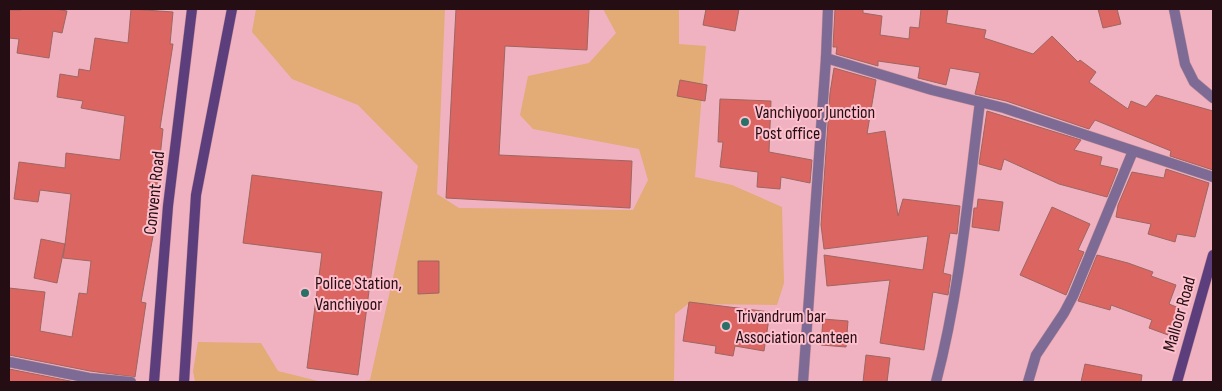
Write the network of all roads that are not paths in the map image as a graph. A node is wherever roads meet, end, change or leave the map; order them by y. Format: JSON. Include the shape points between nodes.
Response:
{"nodes":[{"id":1,"x":192,"y":9,"type":"edge"},
{"id":2,"x":232,"y":9,"type":"edge"},
{"id":3,"x":828,"y":9,"type":"edge"},
{"id":4,"x":1174,"y":9,"type":"edge"},
{"id":5,"x":826,"y":58,"type":"junction"},
{"id":6,"x":1213,"y":98,"type":"edge"},
{"id":7,"x":980,"y":102,"type":"junction"},
{"id":8,"x":1133,"y":151,"type":"junction"},
{"id":9,"x":1213,"y":177,"type":"edge"},
{"id":10,"x":1213,"y":255,"type":"edge"},
{"id":11,"x":9,"y":362,"type":"edge"},
{"id":12,"x":131,"y":382,"type":"edge"},
{"id":13,"x":154,"y":382,"type":"edge"},
{"id":14,"x":184,"y":382,"type":"edge"},
{"id":15,"x":803,"y":382,"type":"edge"},
{"id":16,"x":936,"y":382,"type":"edge"},
{"id":17,"x":1028,"y":382,"type":"edge"},
{"id":18,"x":1176,"y":382,"type":"edge"}],
"edges":[{"from":1,"to":13,"type":"main road","name":"Convent Road","via":[[168,206]]},
{"from":2,"to":14,"type":"main road","via":[[196,195]]},
{"from":3,"to":5,"type":"street"},
{"from":4,"to":6,"type":"street","via":[[1185,64],[1194,82]]},
{"from":5,"to":7,"type":"street"},
{"from":5,"to":15,"type":"street"},
{"from":7,"to":8,"type":"street"},
{"from":7,"to":16,"type":"street","via":[[958,274]]},
{"from":8,"to":9,"type":"street"},
{"from":8,"to":17,"type":"street","via":[[1073,296],[1036,355]]},
{"from":10,"to":18,"type":"main road","name":"Malloor Road"},
{"from":11,"to":12,"type":"street","via":[[89,378]]}]}
